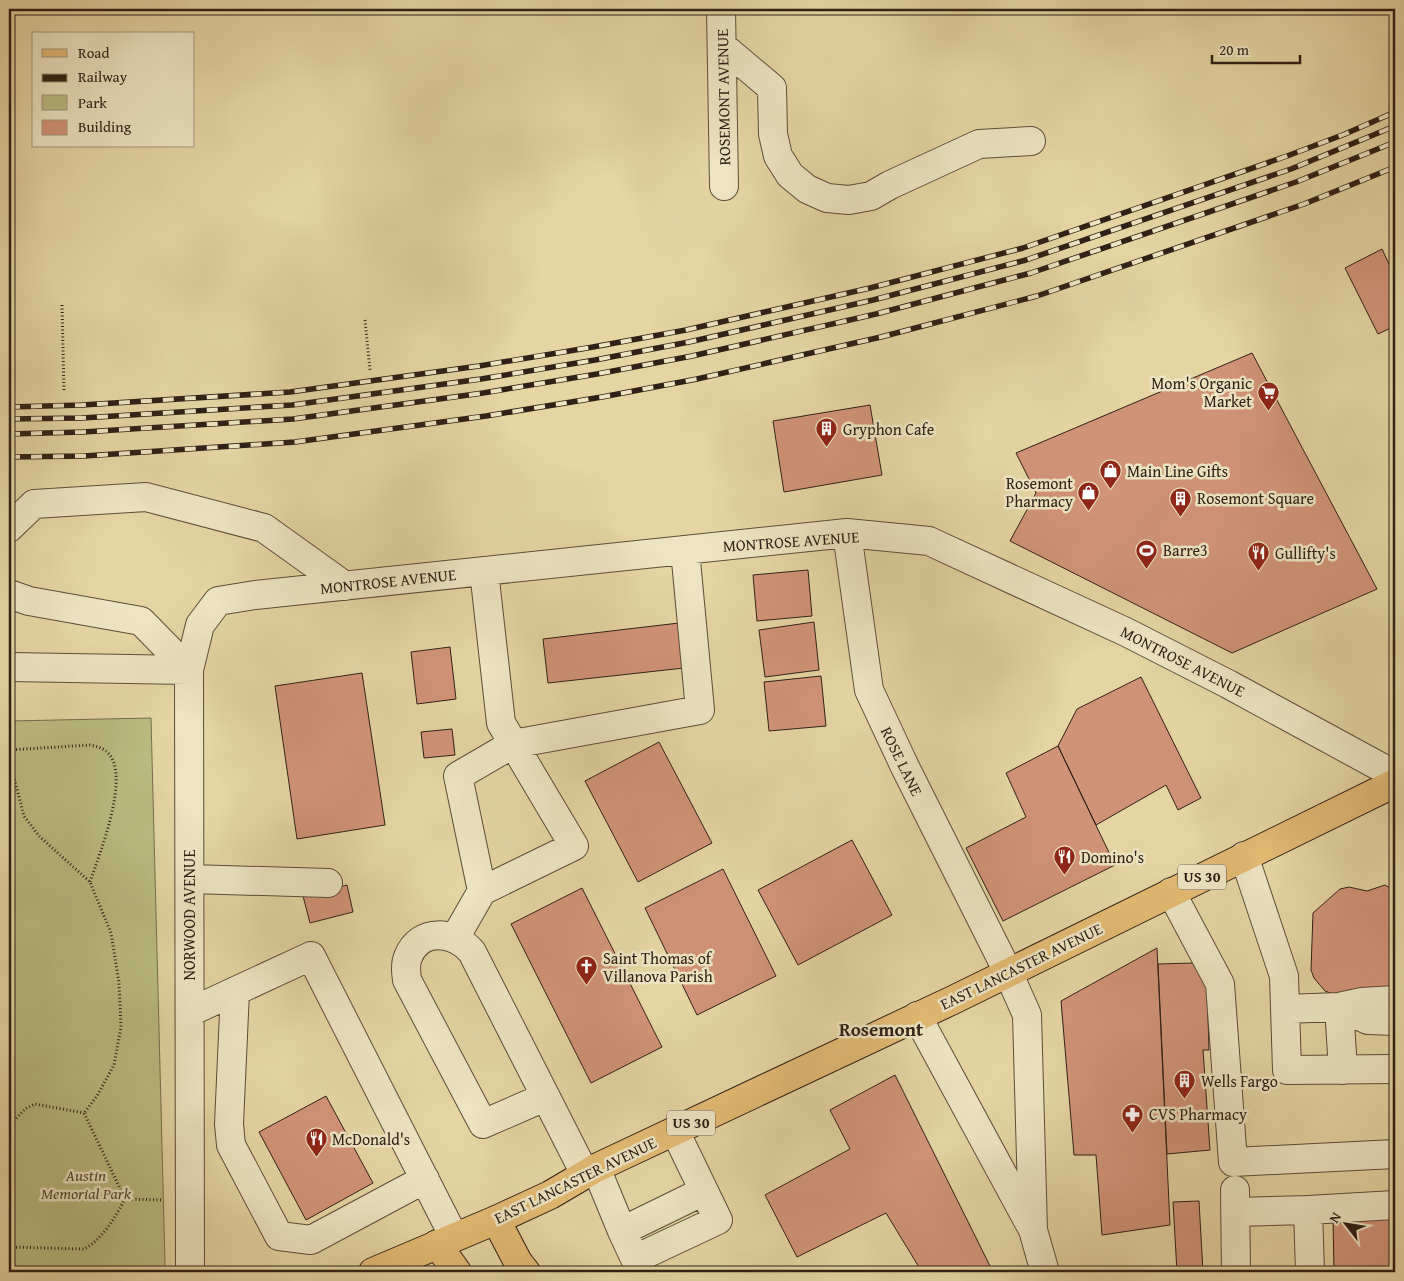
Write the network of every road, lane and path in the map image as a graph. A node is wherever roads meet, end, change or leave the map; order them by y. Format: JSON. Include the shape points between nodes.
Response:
{"nodes":[{"id":1,"x":722,"y":9,"type":"edge"},
{"id":2,"x":722,"y":46,"type":"junction"},
{"id":3,"x":1031,"y":141,"type":"dead end"},
{"id":4,"x":724,"y":186,"type":"dead end"},
{"id":5,"x":62,"y":305,"type":"dead end"},
{"id":6,"x":365,"y":320,"type":"dead end"},
{"id":7,"x":370,"y":370,"type":"dead end"},
{"id":8,"x":64,"y":392,"type":"dead end"},
{"id":9,"x":9,"y":528,"type":"edge"},
{"id":10,"x":847,"y":534,"type":"junction"},
{"id":11,"x":685,"y":550,"type":"junction"},
{"id":12,"x":484,"y":571,"type":"junction"},
{"id":13,"x":345,"y":586,"type":"junction"},
{"id":14,"x":9,"y":594,"type":"edge"},
{"id":15,"x":255,"y":595,"type":"joint"},
{"id":16,"x":9,"y":667,"type":"edge"},
{"id":17,"x":189,"y":670,"type":"junction"},
{"id":18,"x":514,"y":744,"type":"junction"},
{"id":19,"x":9,"y":750,"type":"edge"},
{"id":20,"x":9,"y":759,"type":"edge"},
{"id":21,"x":1395,"y":770,"type":"edge"},
{"id":22,"x":1395,"y":783,"type":"edge"},
{"id":23,"x":1244,"y":856,"type":"junction"},
{"id":24,"x":190,"y":879,"type":"junction"},
{"id":25,"x":90,"y":882,"type":"junction"},
{"id":26,"x":328,"y":883,"type":"dead end"},
{"id":27,"x":482,"y":892,"type":"junction"},
{"id":28,"x":1171,"y":892,"type":"junction"},
{"id":29,"x":455,"y":938,"type":"junction"},
{"id":30,"x":1008,"y":972,"type":"junction"},
{"id":31,"x":235,"y":991,"type":"junction"},
{"id":32,"x":1395,"y":1000,"type":"edge"},
{"id":33,"x":1339,"y":1007,"type":"junction"},
{"id":34,"x":1285,"y":1009,"type":"junction"},
{"id":35,"x":190,"y":1012,"type":"junction"},
{"id":36,"x":917,"y":1016,"type":"junction"},
{"id":37,"x":1395,"y":1021,"type":"edge"},
{"id":38,"x":1395,"y":1069,"type":"edge"},
{"id":39,"x":1343,"y":1070,"type":"junction"},
{"id":40,"x":545,"y":1097,"type":"junction"},
{"id":41,"x":84,"y":1113,"type":"junction"},
{"id":42,"x":9,"y":1126,"type":"edge"},
{"id":43,"x":675,"y":1130,"type":"junction"},
{"id":44,"x":1395,"y":1154,"type":"edge"},
{"id":45,"x":590,"y":1171,"type":"junction"},
{"id":46,"x":425,"y":1179,"type":"junction"},
{"id":47,"x":704,"y":1191,"type":"junction"},
{"id":48,"x":125,"y":1199,"type":"junction"},
{"id":49,"x":190,"y":1202,"type":"junction"},
{"id":50,"x":1395,"y":1205,"type":"edge"},
{"id":51,"x":1308,"y":1210,"type":"junction"},
{"id":52,"x":496,"y":1220,"type":"junction"},
{"id":53,"x":1033,"y":1230,"type":"junction"},
{"id":54,"x":622,"y":1231,"type":"junction"},
{"id":55,"x":445,"y":1240,"type":"junction"},
{"id":56,"x":9,"y":1247,"type":"edge"},
{"id":57,"x":639,"y":1266,"type":"edge"},
{"id":58,"x":190,"y":1272,"type":"edge"},
{"id":59,"x":373,"y":1272,"type":"edge"},
{"id":60,"x":457,"y":1272,"type":"edge"},
{"id":61,"x":526,"y":1272,"type":"edge"},
{"id":62,"x":1045,"y":1272,"type":"edge"},
{"id":63,"x":1236,"y":1272,"type":"edge"},
{"id":64,"x":1310,"y":1272,"type":"edge"}],
"edges":[{"from":1,"to":2,"type":"street","name":"ROSEMONT AVENUE"},
{"from":2,"to":3,"type":"street","via":[[772,88],[773,134],[778,156],[790,175],[807,189],[827,198],[849,200],[871,196],[979,144]]},
{"from":2,"to":4,"type":"street","name":"ROSEMONT AVENUE"},
{"from":5,"to":8,"type":"path"},
{"from":6,"to":7,"type":"path"},
{"from":9,"to":13,"type":"street","via":[[34,504],[146,497],[264,528]]},
{"from":10,"to":11,"type":"street","name":"MONTROSE AVENUE"},
{"from":10,"to":21,"type":"street","name":"MONTROSE AVENUE","via":[[929,541],[1126,632],[1386,770]]},
{"from":10,"to":30,"type":"street","name":"ROSE LANE","via":[[869,690]]},
{"from":11,"to":12,"type":"street","name":"MONTROSE AVENUE"},
{"from":11,"to":18,"type":"street","via":[[700,710]]},
{"from":12,"to":13,"type":"street","name":"MONTROSE AVENUE"},
{"from":12,"to":18,"type":"street","via":[[501,723]]},
{"from":13,"to":15,"type":"street","name":"MONTROSE AVENUE"},
{"from":14,"to":17,"type":"street","via":[[29,601],[141,621]]},
{"from":15,"to":17,"type":"street","name":"NORWOOD AVENUE","via":[[218,601],[200,625]]},
{"from":16,"to":17,"type":"street"},
{"from":17,"to":24,"type":"street","name":"NORWOOD AVENUE"},
{"from":18,"to":27,"type":"street","via":[[458,776]]},
{"from":18,"to":27,"type":"street","via":[[574,846]]},
{"from":19,"to":25,"type":"path","via":[[90,745],[108,753],[116,772],[116,797]]},
{"from":20,"to":25,"type":"path","via":[[29,825]]},
{"from":22,"to":23,"type":"main road","name":"EAST LANCASTER AVENUE","number":"US 30"},
{"from":23,"to":28,"type":"main road","name":"EAST LANCASTER AVENUE","number":"US 30"},
{"from":23,"to":34,"type":"street","via":[[1284,976]]},
{"from":24,"to":26,"type":"street"},
{"from":24,"to":35,"type":"street","name":"NORWOOD AVENUE"},
{"from":25,"to":41,"type":"path","via":[[111,934],[119,983],[120,1027],[114,1065]]},
{"from":27,"to":29,"type":"street"},
{"from":28,"to":30,"type":"main road","name":"EAST LANCASTER AVENUE","number":"US 30"},
{"from":28,"to":44,"type":"street","via":[[1220,984],[1233,1162]]},
{"from":29,"to":40,"type":"street","via":[[472,952]]},
{"from":29,"to":40,"type":"street","via":[[444,935],[423,940],[408,957],[407,980],[482,1124]]},
{"from":30,"to":36,"type":"main road","name":"EAST LANCASTER AVENUE","number":"US 30"},
{"from":30,"to":53,"type":"street","name":"ROSE LANE","via":[[1027,1015]]},
{"from":31,"to":35,"type":"street"},
{"from":31,"to":46,"type":"street","via":[[311,956]]},
{"from":31,"to":46,"type":"street","via":[[229,1124],[231,1145],[279,1236],[310,1240]]},
{"from":32,"to":33,"type":"street"},
{"from":33,"to":34,"type":"street"},
{"from":33,"to":37,"type":"street","via":[[1368,1020]]},
{"from":33,"to":39,"type":"street"},
{"from":34,"to":39,"type":"street","via":[[1287,1070]]},
{"from":35,"to":49,"type":"street","name":"NORWOOD AVENUE"},
{"from":36,"to":43,"type":"main road","name":"EAST LANCASTER AVENUE","number":"US 30"},
{"from":36,"to":53,"type":"street"},
{"from":38,"to":39,"type":"street"},
{"from":40,"to":45,"type":"street"},
{"from":41,"to":42,"type":"path","via":[[35,1104]]},
{"from":41,"to":48,"type":"path"},
{"from":43,"to":45,"type":"main road","name":"EAST LANCASTER AVENUE","number":"US 30"},
{"from":43,"to":47,"type":"street"},
{"from":45,"to":52,"type":"main road","name":"EAST LANCASTER AVENUE","number":"US 30","via":[[550,1195]]},
{"from":45,"to":54,"type":"street"},
{"from":46,"to":55,"type":"street"},
{"from":47,"to":54,"type":"street"},
{"from":47,"to":57,"type":"street","via":[[718,1220]]},
{"from":48,"to":49,"type":"path"},
{"from":48,"to":56,"type":"path","via":[[94,1244],[84,1248]]},
{"from":49,"to":58,"type":"street","name":"NORWOOD AVENUE"},
{"from":50,"to":51,"type":"street"},
{"from":51,"to":63,"type":"street","via":[[1235,1201]]},
{"from":51,"to":64,"type":"street"},
{"from":52,"to":55,"type":"main road","name":"EAST LANCASTER AVENUE","number":"US 30"},
{"from":52,"to":61,"type":"main road"},
{"from":53,"to":62,"type":"street"},
{"from":54,"to":57,"type":"street"},
{"from":55,"to":59,"type":"main road","name":"EAST LANCASTER AVENUE","number":"US 30"},
{"from":55,"to":60,"type":"main road"}]}
